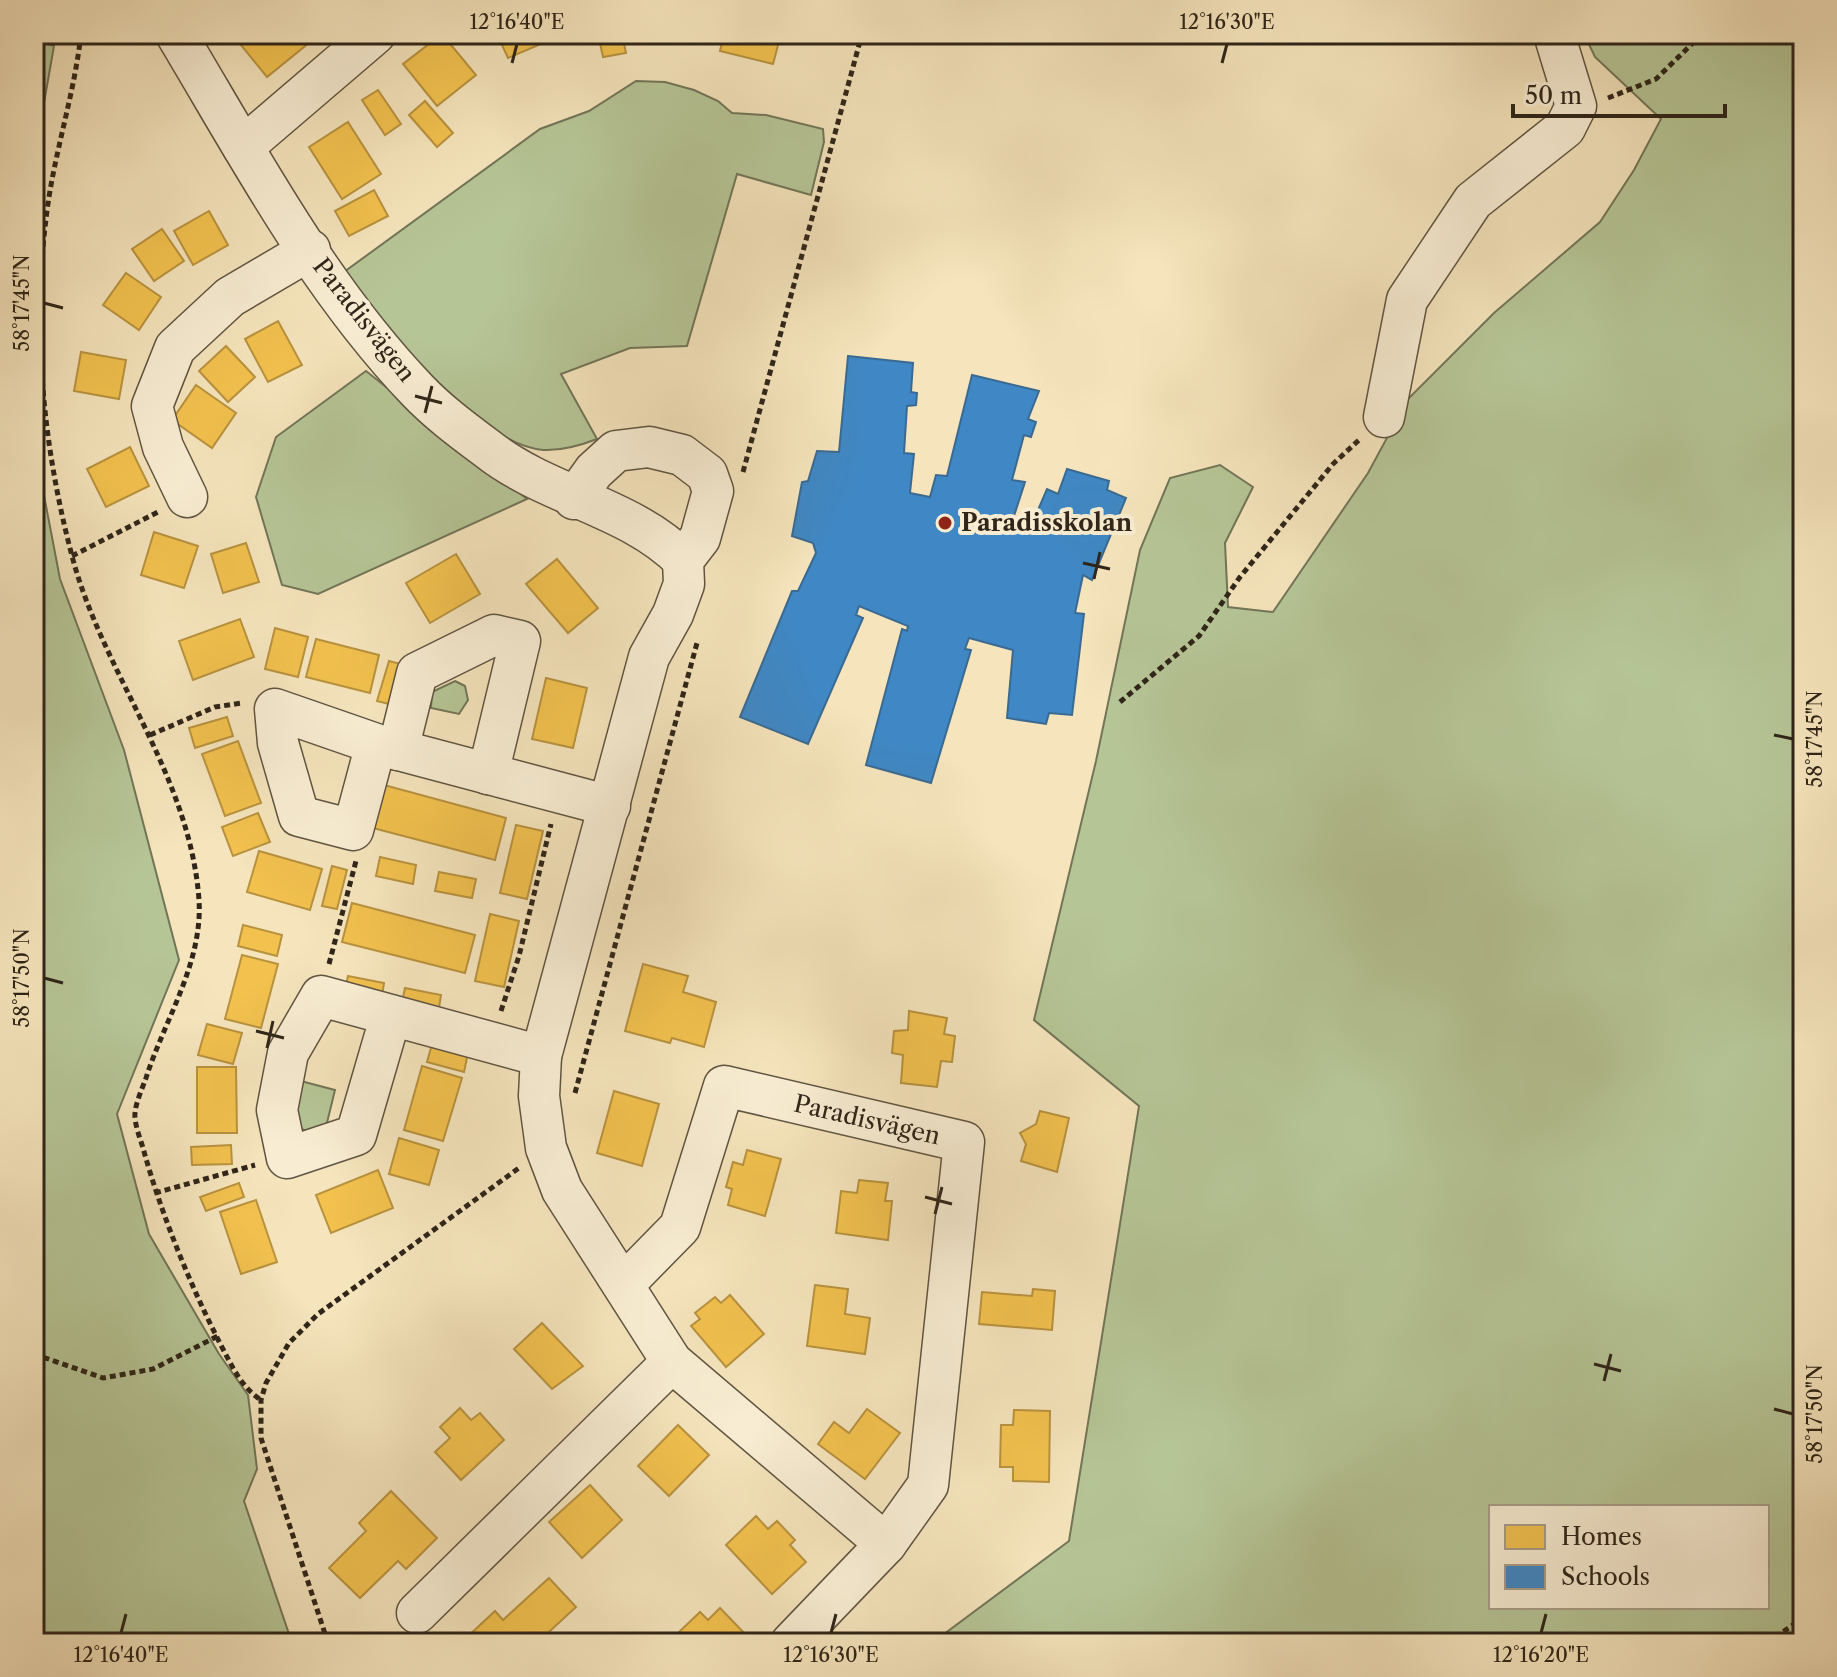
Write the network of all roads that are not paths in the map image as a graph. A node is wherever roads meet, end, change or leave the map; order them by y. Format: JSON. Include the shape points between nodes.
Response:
{"nodes":[{"id":1,"x":176,"y":34,"type":"edge"},
{"id":2,"x":375,"y":34,"type":"edge"},
{"id":3,"x":1554,"y":34,"type":"edge"},
{"id":4,"x":243,"y":147,"type":"junction"},
{"id":5,"x":310,"y":250,"type":"junction"},
{"id":6,"x":1384,"y":417,"type":"road end"},
{"id":7,"x":187,"y":497,"type":"road end"},
{"id":8,"x":574,"y":499,"type":"junction"},
{"id":9,"x":683,"y":560,"type":"junction"},
{"id":10,"x":387,"y":747,"type":"junction"},
{"id":11,"x":488,"y":774,"type":"junction"},
{"id":12,"x":610,"y":806,"type":"junction"},
{"id":13,"x":391,"y":1015,"type":"junction"},
{"id":14,"x":541,"y":1056,"type":"junction"},
{"id":15,"x":624,"y":1284,"type":"junction"},
{"id":16,"x":672,"y":1362,"type":"junction"},
{"id":17,"x":886,"y":1544,"type":"junction"},
{"id":18,"x":417,"y":1613,"type":"dead end"},
{"id":19,"x":791,"y":1643,"type":"edge"}],
"edges":[{"from":1,"to":4,"type":"street","name":"Paradisvägen"},
{"from":2,"to":4,"type":"street"},
{"from":3,"to":6,"type":"street","via":[[1576,106],[1565,128],[1473,201],[1407,300]]},
{"from":4,"to":5,"type":"street","name":"Paradisvägen"},
{"from":5,"to":7,"type":"street","name":"Paradisvägen","via":[[230,297],[175,348],[152,406],[163,447]]},
{"from":5,"to":8,"type":"street","name":"Paradisvägen","via":[[365,330],[420,393],[491,452]]},
{"from":8,"to":9,"type":"street","name":"Paradisvägen","via":[[659,536]]},
{"from":8,"to":9,"type":"street","via":[[616,451],[649,447],[682,455],[707,474],[713,491],[700,538]]},
{"from":9,"to":12,"type":"street","via":[[684,584],[649,657]]},
{"from":10,"to":10,"type":"street","via":[[275,709],[278,743],[299,816],[353,830]]},
{"from":10,"to":11,"type":"street"},
{"from":10,"to":11,"type":"street","via":[[417,673],[494,635],[520,641]]},
{"from":11,"to":12,"type":"street"},
{"from":12,"to":14,"type":"street"},
{"from":13,"to":13,"type":"street","via":[[321,996],[288,1053],[277,1110],[287,1158],[356,1135]]},
{"from":13,"to":14,"type":"street"},
{"from":14,"to":15,"type":"street","via":[[539,1096],[546,1148],[562,1190]]},
{"from":15,"to":16,"type":"street"},
{"from":15,"to":17,"type":"street","name":"Paradisvägen","via":[[680,1227],[724,1086],[964,1142],[928,1485]]},
{"from":16,"to":17,"type":"street"},
{"from":16,"to":18,"type":"street"},
{"from":17,"to":19,"type":"street","name":"Paradisvägen"}]}
